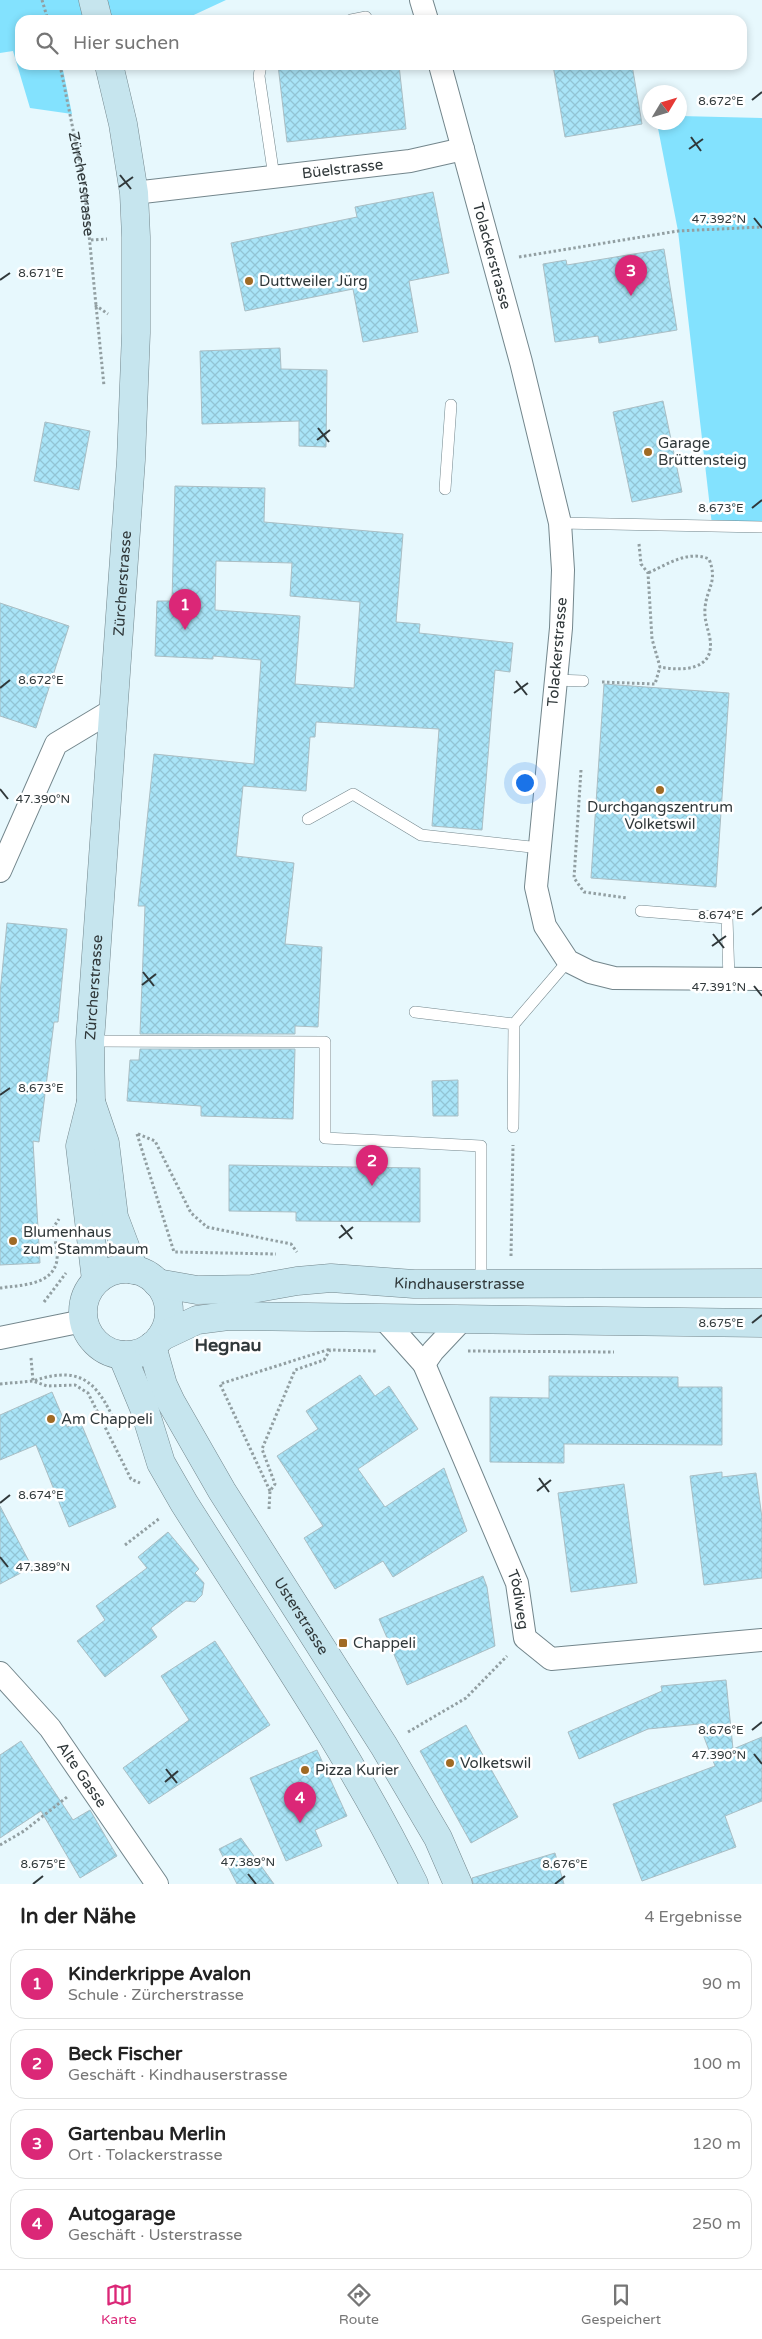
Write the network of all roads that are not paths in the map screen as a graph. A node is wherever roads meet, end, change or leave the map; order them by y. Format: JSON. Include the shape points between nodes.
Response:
{"nodes":[{"id":1,"x":110,"y":70,"type":"edge"},
{"id":2,"x":260,"y":70,"type":"edge"},
{"id":3,"x":441,"y":70,"type":"edge"},
{"id":4,"x":463,"y":149,"type":"junction"},
{"id":5,"x":274,"y":177,"type":"junction"},
{"id":6,"x":134,"y":193,"type":"junction"},
{"id":7,"x":451,"y":405,"type":"dead end"},
{"id":8,"x":445,"y":489,"type":"dead end"},
{"id":9,"x":560,"y":522,"type":"junction"},
{"id":10,"x":762,"y":527,"type":"edge"},
{"id":11,"x":555,"y":680,"type":"junction"},
{"id":12,"x":583,"y":681,"type":"road end"},
{"id":13,"x":112,"y":711,"type":"junction"},
{"id":14,"x":308,"y":819,"type":"dead end"},
{"id":15,"x":540,"y":848,"type":"junction"},
{"id":16,"x":0,"y":871,"type":"edge"},
{"id":17,"x":641,"y":911,"type":"road end"},
{"id":18,"x":568,"y":961,"type":"junction"},
{"id":19,"x":729,"y":979,"type":"junction"},
{"id":20,"x":762,"y":979,"type":"edge"},
{"id":21,"x":415,"y":1012,"type":"dead end"},
{"id":22,"x":514,"y":1024,"type":"junction"},
{"id":23,"x":90,"y":1041,"type":"junction"},
{"id":24,"x":91,"y":1102,"type":"junction"},
{"id":25,"x":513,"y":1127,"type":"road end"},
{"id":26,"x":146,"y":1276,"type":"junction"},
{"id":27,"x":96,"y":1280,"type":"junction"},
{"id":28,"x":482,"y":1283,"type":"junction"},
{"id":29,"x":762,"y":1283,"type":"edge"},
{"id":30,"x":382,"y":1316,"type":"junction"},
{"id":31,"x":464,"y":1318,"type":"junction"},
{"id":32,"x":83,"y":1320,"type":"junction"},
{"id":33,"x":762,"y":1323,"type":"edge"},
{"id":34,"x":0,"y":1338,"type":"edge"},
{"id":35,"x":156,"y":1342,"type":"junction"},
{"id":36,"x":122,"y":1355,"type":"junction"},
{"id":37,"x":422,"y":1355,"type":"junction"},
{"id":38,"x":762,"y":1640,"type":"edge"},
{"id":39,"x":0,"y":1673,"type":"edge"},
{"id":40,"x":157,"y":1884,"type":"edge"},
{"id":41,"x":414,"y":1884,"type":"edge"},
{"id":42,"x":458,"y":1884,"type":"edge"}],
"edges":[{"from":1,"to":6,"type":"main road","name":"Zürcherstrasse","via":[[124,124]]},
{"from":2,"to":5,"type":"lane"},
{"from":3,"to":4,"type":"street"},
{"from":4,"to":5,"type":"street","name":"Büelstrasse","via":[[410,161]]},
{"from":4,"to":9,"type":"street","name":"Tolackerstrasse"},
{"from":5,"to":6,"type":"street","name":"Büelstrasse"},
{"from":6,"to":13,"type":"main road","name":"Zürcherstrasse","via":[[134,391]]},
{"from":7,"to":8,"type":"lane"},
{"from":9,"to":10,"type":"lane"},
{"from":9,"to":11,"type":"street","name":"Tolackerstrasse","via":[[563,570]]},
{"from":11,"to":12,"type":"lane"},
{"from":11,"to":15,"type":"street","name":"Tolackerstrasse"},
{"from":13,"to":16,"type":"street","via":[[56,744]]},
{"from":13,"to":23,"type":"main road","name":"Zürcherstrasse"},
{"from":14,"to":15,"type":"lane","via":[[353,794],[421,834]]},
{"from":15,"to":18,"type":"street","name":"Tolackerstrasse","via":[[536,887],[545,926]]},
{"from":17,"to":19,"type":"lane","via":[[727,918]]},
{"from":18,"to":19,"type":"street","via":[[590,972],[614,978]]},
{"from":18,"to":22,"type":"lane"},
{"from":19,"to":20,"type":"street"},
{"from":21,"to":22,"type":"lane"},
{"from":22,"to":25,"type":"lane"},
{"from":23,"to":24,"type":"main road","name":"Zürcherstrasse"},
{"from":23,"to":28,"type":"lane","via":[[325,1042],[325,1138],[481,1146]]},
{"from":24,"to":26,"type":"main road","name":"Zürcherstrasse","via":[[105,1143],[114,1217]]},
{"from":24,"to":27,"type":"main road","name":"Zürcherstrasse","via":[[80,1146]]},
{"from":26,"to":27,"type":"main road","via":[[121,1269]]},
{"from":26,"to":28,"type":"main road","name":"Kindhauserstrasse","via":[[206,1290],[252,1289],[331,1278],[414,1284]]},
{"from":26,"to":35,"type":"main road","via":[[165,1295],[169,1310],[167,1324]]},
{"from":27,"to":32,"type":"main road","via":[[82,1306]]},
{"from":28,"to":29,"type":"main road","name":"Kindhauserstrasse"},
{"from":30,"to":31,"type":"main road"},
{"from":30,"to":35,"type":"main road","via":[[212,1317],[197,1320]]},
{"from":30,"to":37,"type":"street","name":"Tödiweg"},
{"from":31,"to":33,"type":"main road"},
{"from":31,"to":37,"type":"street"},
{"from":32,"to":34,"type":"street"},
{"from":32,"to":36,"type":"main road","via":[[97,1344],[108,1352]]},
{"from":35,"to":36,"type":"main road","via":[[132,1355]]},
{"from":35,"to":42,"type":"main road","name":"Usterstrasse","via":[[163,1385],[222,1491],[384,1746],[438,1838]]},
{"from":36,"to":41,"type":"main road","via":[[144,1408],[160,1463],[351,1765]]},
{"from":37,"to":38,"type":"street","name":"Tödiweg","via":[[517,1583],[526,1638],[551,1659]]},
{"from":39,"to":40,"type":"street","name":"Alte Gasse","via":[[50,1728]]}]}
